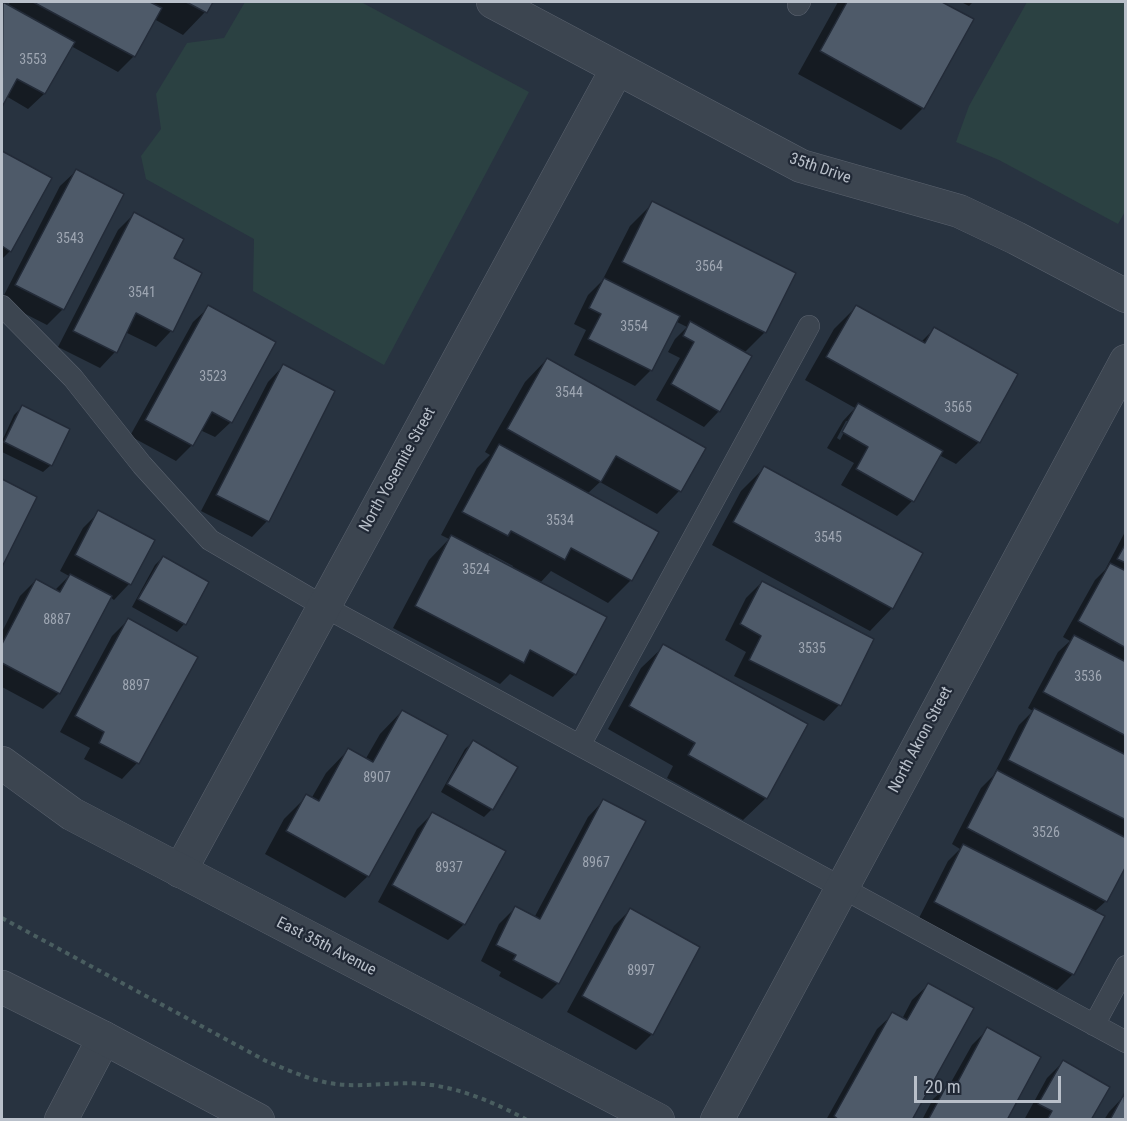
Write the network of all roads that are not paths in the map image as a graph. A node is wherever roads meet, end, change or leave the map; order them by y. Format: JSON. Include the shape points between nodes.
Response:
{"nodes":[{"id":1,"x":493,"y":2,"type":"edge"},
{"id":2,"x":617,"y":69,"type":"junction"},
{"id":3,"x":1125,"y":296,"type":"edge"},
{"id":4,"x":2,"y":306,"type":"edge"},
{"id":5,"x":809,"y":326,"type":"dead end"},
{"id":6,"x":1125,"y":361,"type":"edge"},
{"id":7,"x":323,"y":606,"type":"junction"},
{"id":8,"x":580,"y":745,"type":"junction"},
{"id":9,"x":2,"y":763,"type":"edge"},
{"id":10,"x":180,"y":871,"type":"junction"},
{"id":11,"x":842,"y":888,"type":"junction"},
{"id":12,"x":1125,"y":966,"type":"edge"},
{"id":13,"x":2,"y":987,"type":"edge"},
{"id":14,"x":1094,"y":1025,"type":"junction"},
{"id":15,"x":104,"y":1038,"type":"junction"},
{"id":16,"x":1125,"y":1042,"type":"edge"},
{"id":17,"x":61,"y":1119,"type":"edge"},
{"id":18,"x":258,"y":1119,"type":"edge"},
{"id":19,"x":658,"y":1119,"type":"edge"},
{"id":20,"x":717,"y":1119,"type":"edge"}],
"edges":[{"from":1,"to":2,"type":"street","name":"35th Drive"},
{"from":2,"to":3,"type":"street","name":"35th Drive","via":[[801,166],[959,211]]},
{"from":2,"to":7,"type":"street","name":"North Yosemite Street"},
{"from":4,"to":7,"type":"lane","via":[[73,378],[142,465],[210,540]]},
{"from":5,"to":8,"type":"lane"},
{"from":6,"to":11,"type":"street","name":"North Akron Street"},
{"from":7,"to":8,"type":"lane"},
{"from":7,"to":10,"type":"street","name":"North Yosemite Street"},
{"from":8,"to":11,"type":"lane"},
{"from":9,"to":10,"type":"street","name":"East 35th Avenue","via":[[72,814]]},
{"from":10,"to":19,"type":"street","name":"East 35th Avenue"},
{"from":11,"to":14,"type":"lane"},
{"from":11,"to":20,"type":"street","name":"North Akron Street"},
{"from":12,"to":14,"type":"lane"},
{"from":13,"to":15,"type":"street"},
{"from":14,"to":16,"type":"lane"},
{"from":15,"to":17,"type":"street"},
{"from":15,"to":18,"type":"street"}]}
